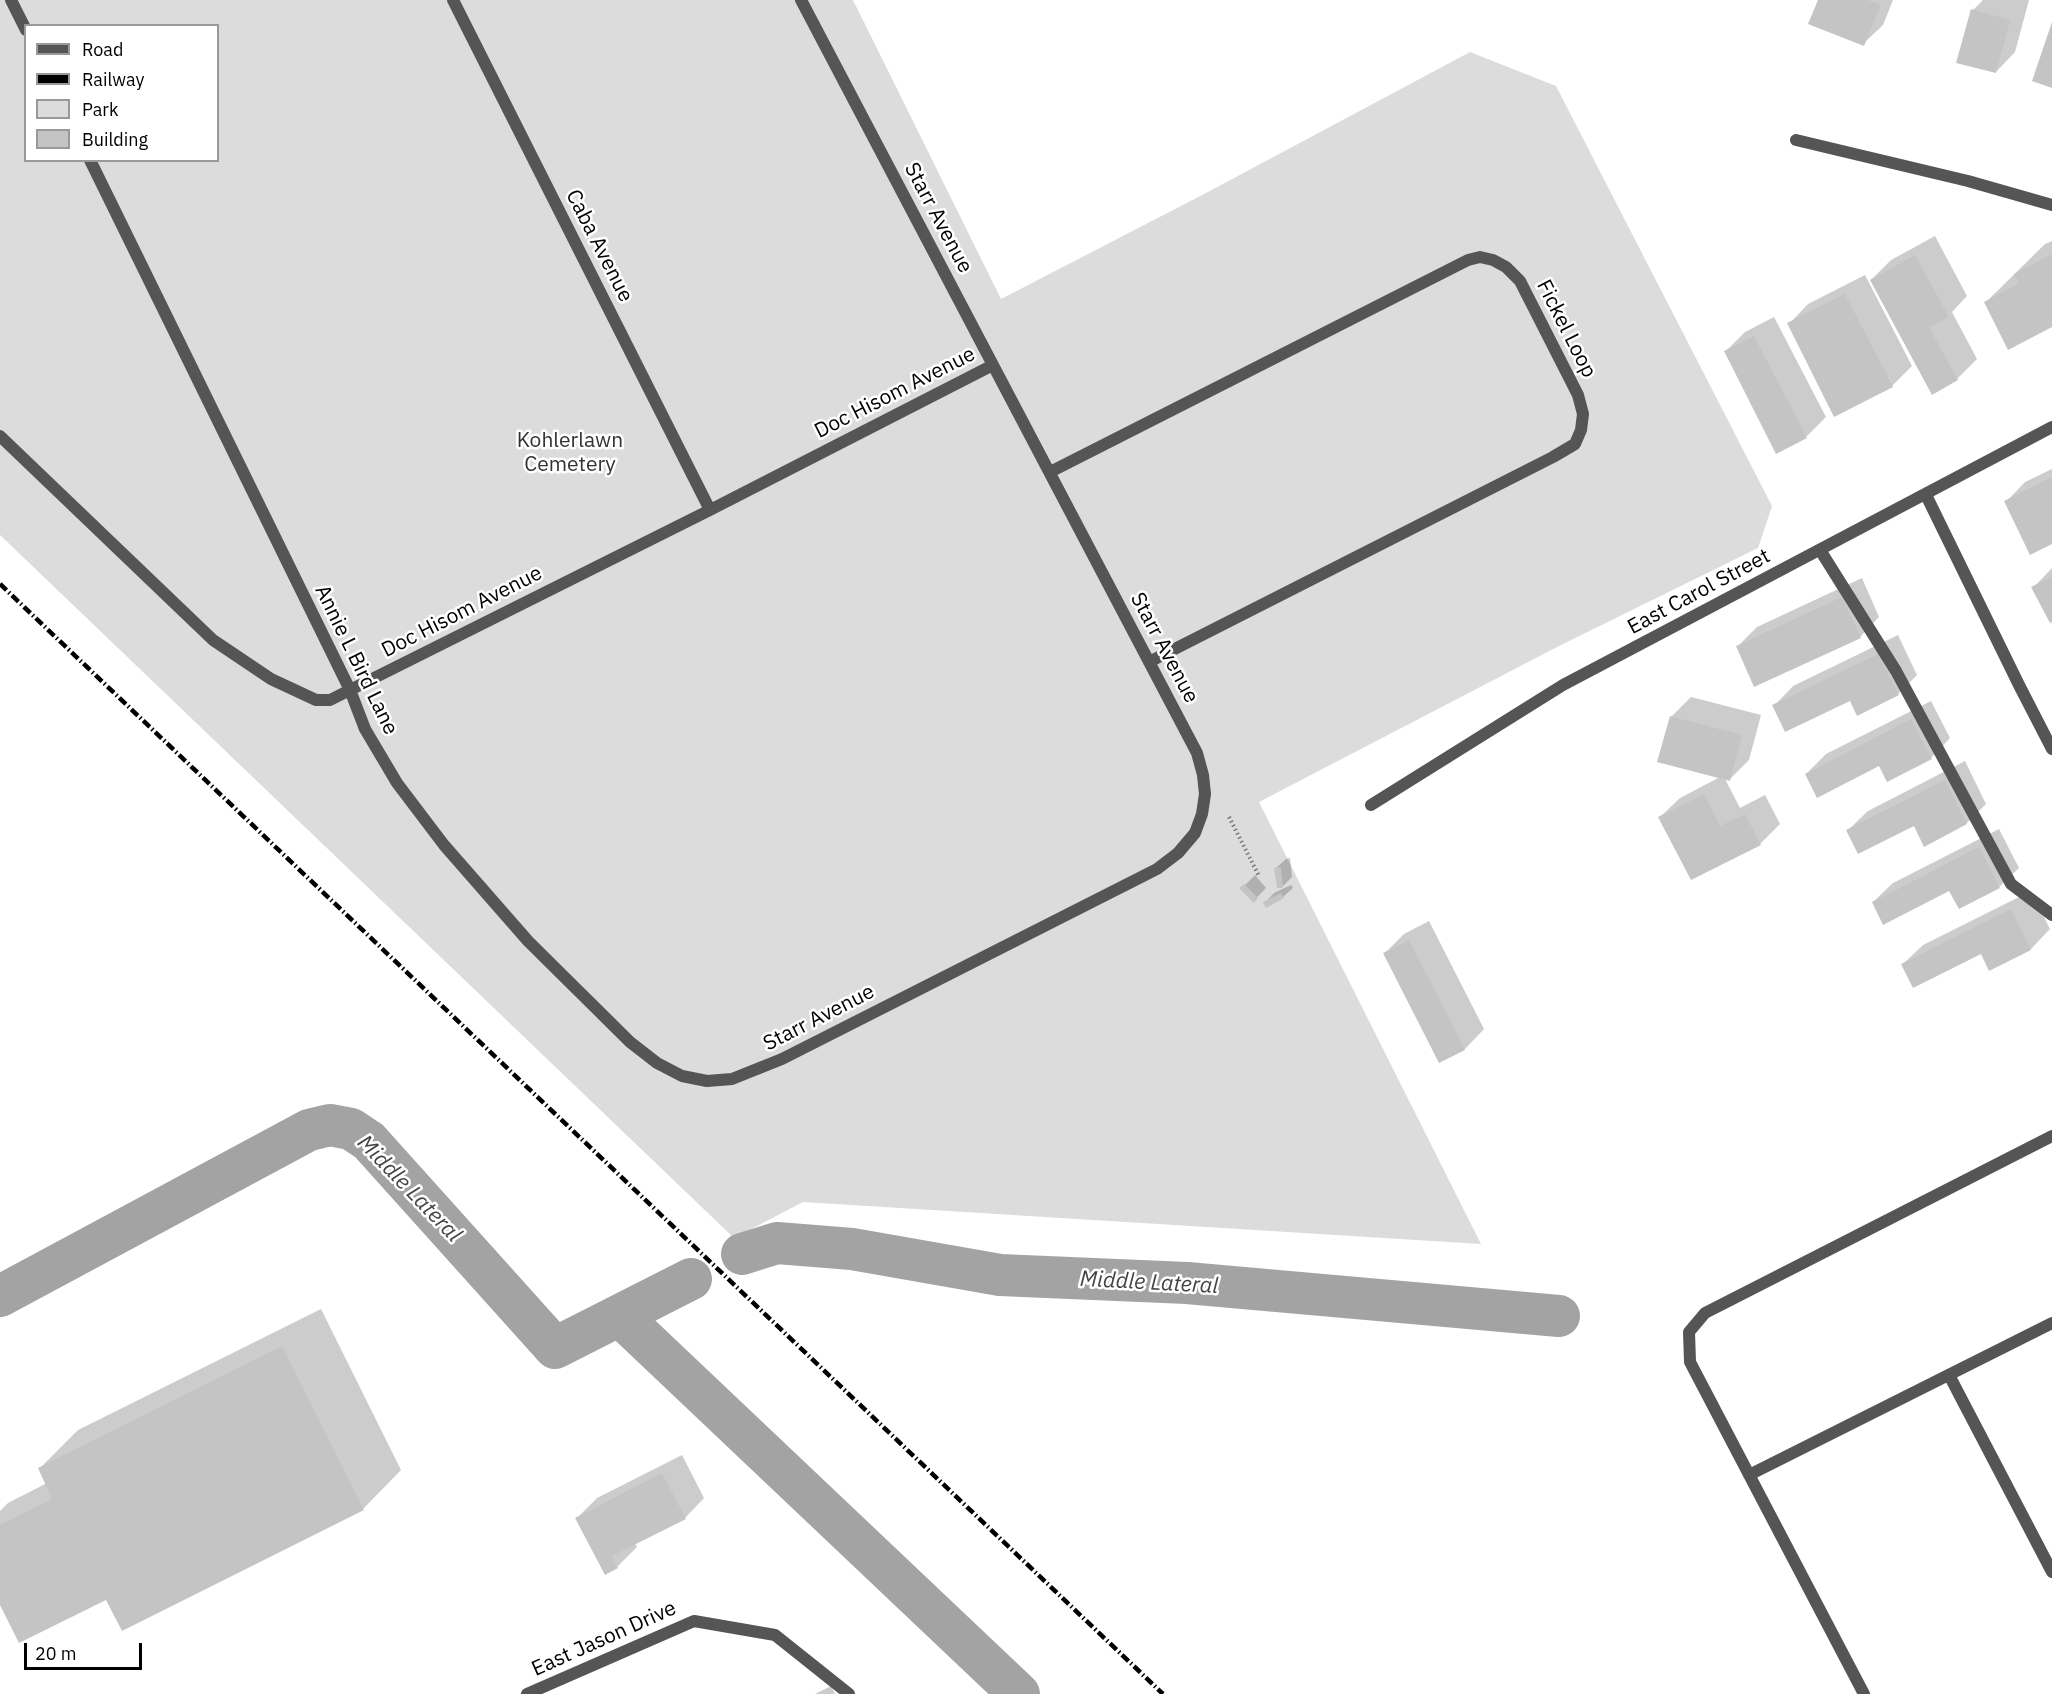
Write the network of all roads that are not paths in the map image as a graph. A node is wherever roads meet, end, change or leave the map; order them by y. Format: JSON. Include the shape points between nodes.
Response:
{"nodes":[{"id":1,"x":11,"y":0,"type":"edge"},
{"id":2,"x":453,"y":0,"type":"edge"},
{"id":3,"x":801,"y":0,"type":"edge"},
{"id":4,"x":24,"y":26,"type":"edge"},
{"id":5,"x":1796,"y":140,"type":"dead end"},
{"id":6,"x":91,"y":162,"type":"edge"},
{"id":7,"x":2052,"y":205,"type":"edge"},
{"id":8,"x":993,"y":365,"type":"junction"},
{"id":9,"x":2052,"y":427,"type":"edge"},
{"id":10,"x":0,"y":436,"type":"edge"},
{"id":11,"x":1050,"y":472,"type":"junction"},
{"id":12,"x":1926,"y":495,"type":"junction"},
{"id":13,"x":710,"y":510,"type":"junction"},
{"id":14,"x":1820,"y":550,"type":"junction"},
{"id":15,"x":1149,"y":662,"type":"junction"},
{"id":16,"x":350,"y":690,"type":"junction"},
{"id":17,"x":2052,"y":749,"type":"edge"},
{"id":18,"x":1371,"y":805,"type":"dead end"},
{"id":19,"x":2052,"y":915,"type":"edge"},
{"id":20,"x":707,"y":1081,"type":"joint"},
{"id":21,"x":2052,"y":1136,"type":"edge"},
{"id":22,"x":2052,"y":1323,"type":"edge"},
{"id":23,"x":1949,"y":1375,"type":"junction"},
{"id":24,"x":1749,"y":1475,"type":"junction"},
{"id":25,"x":2052,"y":1572,"type":"edge"},
{"id":26,"x":527,"y":1694,"type":"edge"},
{"id":27,"x":849,"y":1694,"type":"edge"},
{"id":28,"x":1864,"y":1694,"type":"edge"}],
"edges":[{"from":1,"to":4,"type":"street"},
{"from":2,"to":13,"type":"street","name":"Caba Avenue"},
{"from":3,"to":8,"type":"street","name":"Starr Avenue"},
{"from":5,"to":7,"type":"street"},
{"from":6,"to":16,"type":"street","name":"Annie L Bird Lane"},
{"from":8,"to":11,"type":"street","name":"Starr Avenue"},
{"from":8,"to":13,"type":"street","name":"Doc Hisom Avenue"},
{"from":9,"to":12,"type":"street","name":"East Carol Street"},
{"from":10,"to":16,"type":"street","name":"Doc Hisom Avenue","via":[[213,640],[271,679],[316,700],[330,700]]},
{"from":11,"to":15,"type":"street","name":"Starr Avenue"},
{"from":11,"to":15,"type":"street","name":"Fickel Loop","via":[[1468,260],[1480,256],[1493,260],[1520,281],[1578,395],[1583,414],[1575,444]]},
{"from":12,"to":14,"type":"street","name":"East Carol Street"},
{"from":12,"to":17,"type":"street"},
{"from":13,"to":16,"type":"street","name":"Doc Hisom Avenue"},
{"from":14,"to":18,"type":"street","name":"East Carol Street","via":[[1563,685]]},
{"from":14,"to":19,"type":"street","via":[[1896,671],[2011,884]]},
{"from":15,"to":20,"type":"street","name":"Starr Avenue","via":[[1197,753],[1203,775],[1202,814],[1195,833],[1178,853],[1156,869],[782,1059],[732,1079]]},
{"from":16,"to":20,"type":"street","name":"Annie L Bird Lane","via":[[365,729],[397,783],[444,845],[528,941],[657,1064],[682,1076]]},
{"from":21,"to":24,"type":"street","via":[[1705,1312],[1689,1332],[1690,1362]]},
{"from":22,"to":23,"type":"street"},
{"from":23,"to":24,"type":"street"},
{"from":23,"to":25,"type":"street"},
{"from":24,"to":28,"type":"street"},
{"from":26,"to":27,"type":"street","name":"East Jason Drive","via":[[694,1621],[776,1635]]}]}
